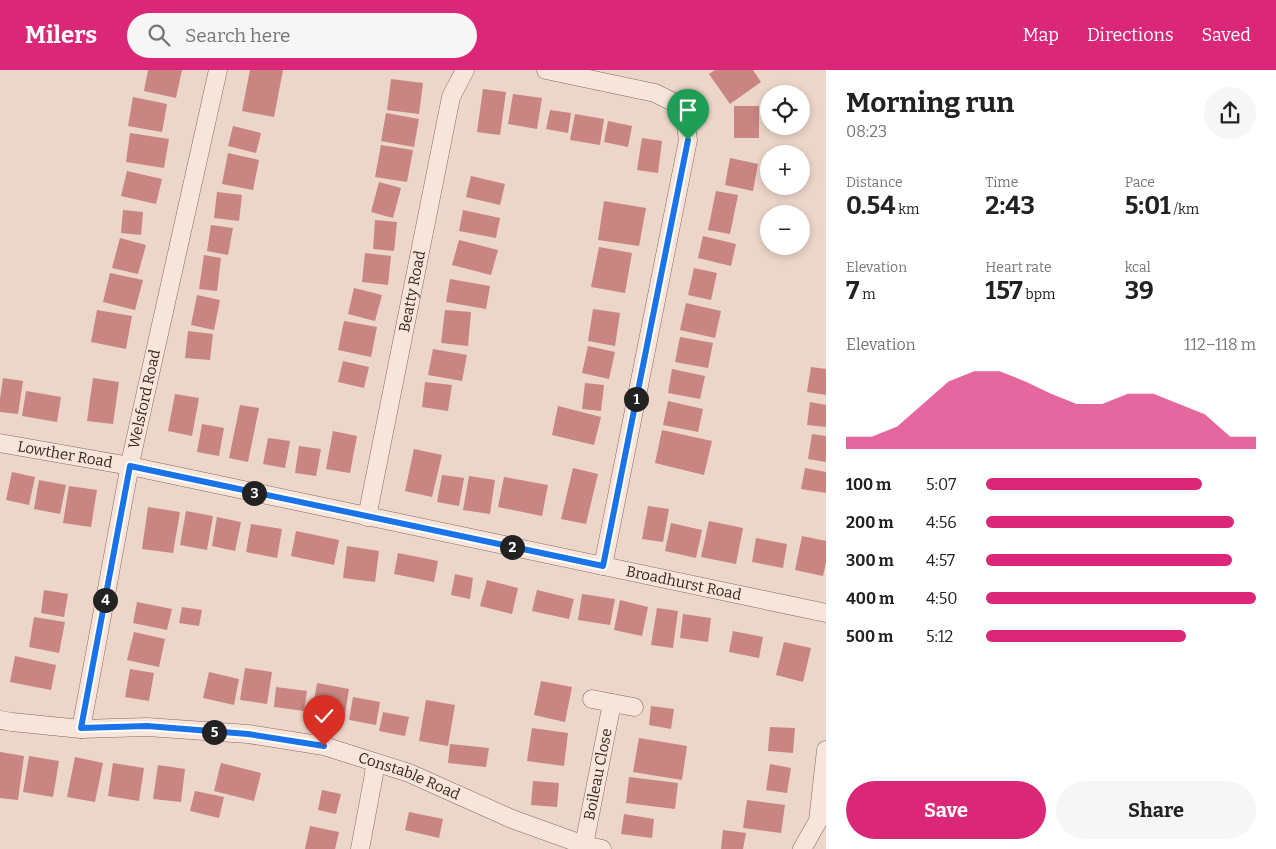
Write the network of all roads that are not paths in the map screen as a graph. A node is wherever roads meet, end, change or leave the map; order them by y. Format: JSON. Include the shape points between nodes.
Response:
{"nodes":[{"id":1,"x":218,"y":70,"type":"edge"},
{"id":2,"x":465,"y":70,"type":"edge"},
{"id":3,"x":546,"y":70,"type":"edge"},
{"id":4,"x":584,"y":74,"type":"edge"},
{"id":5,"x":0,"y":443,"type":"edge"},
{"id":6,"x":130,"y":466,"type":"junction"},
{"id":7,"x":367,"y":516,"type":"junction"},
{"id":8,"x":603,"y":566,"type":"junction"},
{"id":9,"x":826,"y":612,"type":"edge"},
{"id":10,"x":592,"y":699,"type":"dead end"},
{"id":11,"x":612,"y":703,"type":"junction"},
{"id":12,"x":634,"y":708,"type":"dead end"},
{"id":13,"x":0,"y":720,"type":"edge"},
{"id":14,"x":81,"y":728,"type":"junction"},
{"id":15,"x":826,"y":750,"type":"edge"},
{"id":16,"x":375,"y":763,"type":"junction"},
{"id":17,"x":584,"y":845,"type":"junction"},
{"id":18,"x":360,"y":849,"type":"edge"},
{"id":19,"x":602,"y":849,"type":"edge"},
{"id":20,"x":802,"y":849,"type":"edge"}],
"edges":[{"from":1,"to":6,"type":"street","name":"Welsford Road"},
{"from":2,"to":7,"type":"street","name":"Beatty Road","via":[[451,97]]},
{"from":3,"to":4,"type":"street"},
{"from":4,"to":8,"type":"street","via":[[655,92],[675,103],[685,119],[688,140]]},
{"from":5,"to":6,"type":"street","name":"Lowther Road"},
{"from":6,"to":7,"type":"street","name":"Broadhurst Road"},
{"from":6,"to":14,"type":"street","name":"Welsford Road"},
{"from":7,"to":8,"type":"street","name":"Broadhurst Road"},
{"from":8,"to":9,"type":"street","name":"Broadhurst Road"},
{"from":10,"to":11,"type":"street"},
{"from":11,"to":12,"type":"street"},
{"from":11,"to":17,"type":"street","name":"Boileau Close"},
{"from":13,"to":14,"type":"street","name":"Constable Road"},
{"from":14,"to":16,"type":"street","name":"Constable Road","via":[[147,726],[248,734],[324,746]]},
{"from":15,"to":20,"type":"street","via":[[818,821]]},
{"from":16,"to":17,"type":"street","name":"Constable Road","via":[[409,773],[512,819]]},
{"from":16,"to":18,"type":"street"},
{"from":17,"to":19,"type":"street","name":"Constable Road"}]}
